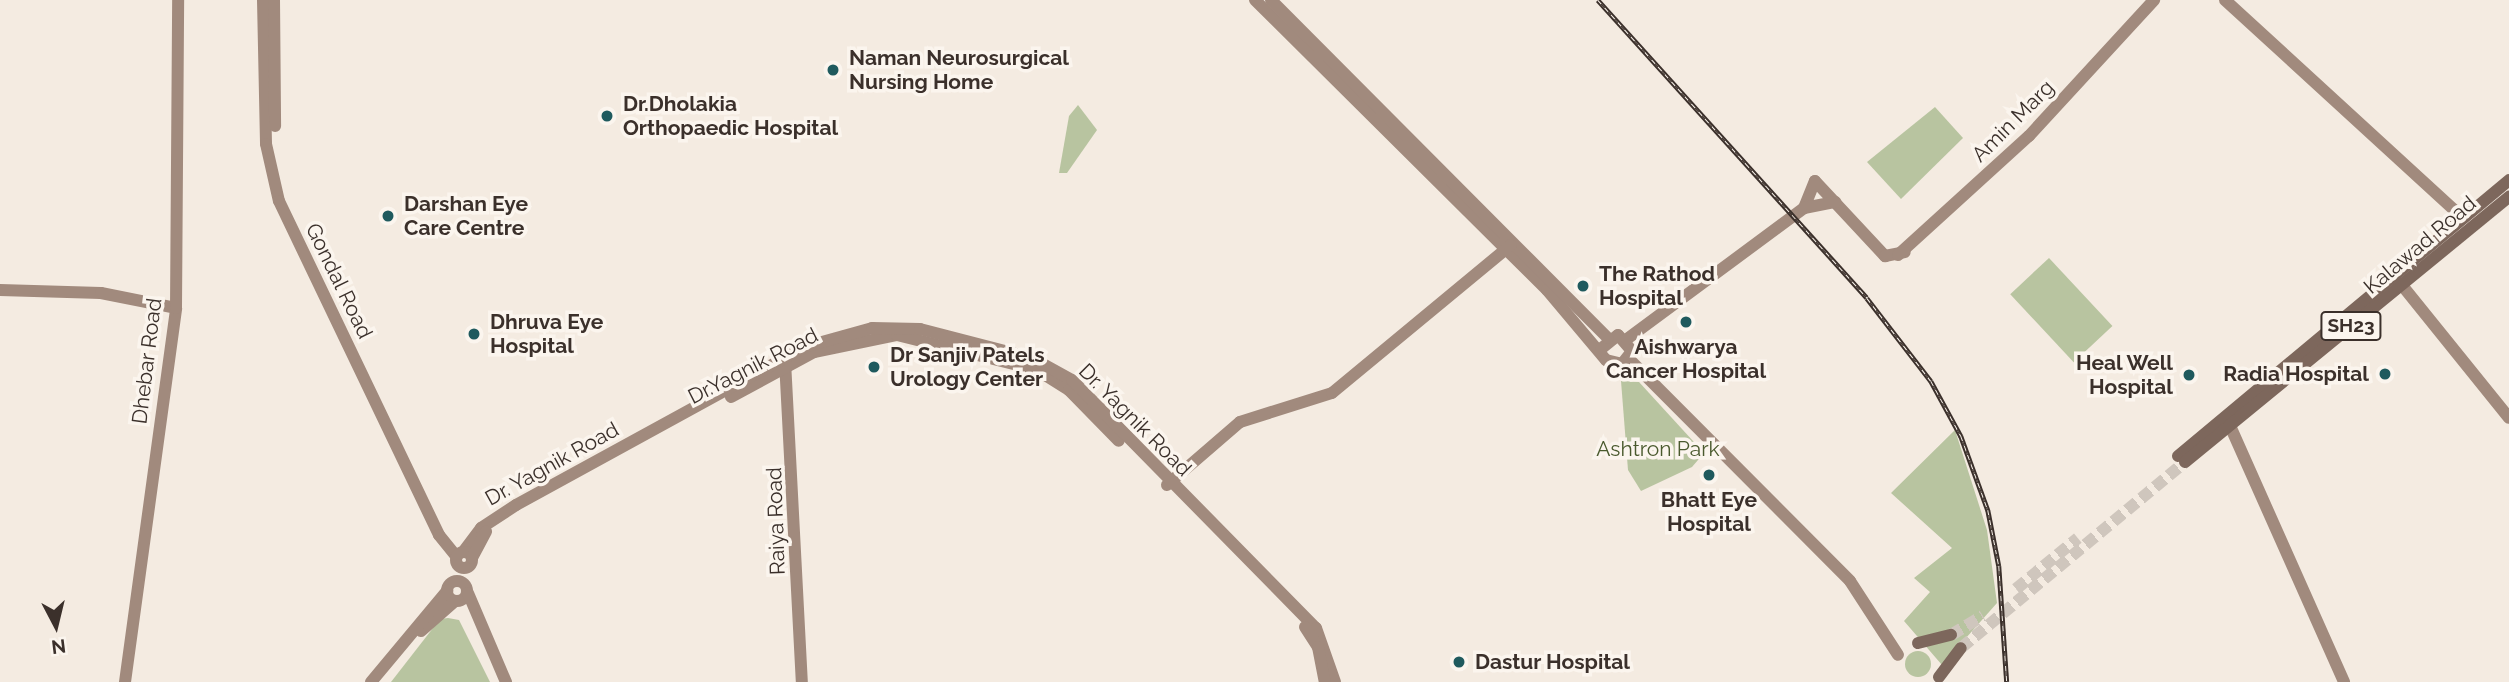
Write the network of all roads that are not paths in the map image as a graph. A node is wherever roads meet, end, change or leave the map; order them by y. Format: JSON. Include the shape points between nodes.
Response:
{"nodes":[{"id":1,"x":178,"y":0,"type":"edge"},
{"id":2,"x":263,"y":0,"type":"edge"},
{"id":3,"x":274,"y":0,"type":"edge"},
{"id":4,"x":1255,"y":0,"type":"edge"},
{"id":5,"x":1271,"y":0,"type":"edge"},
{"id":6,"x":2154,"y":0,"type":"edge"},
{"id":7,"x":2225,"y":0,"type":"edge"},
{"id":8,"x":2509,"y":180,"type":"edge"},
{"id":9,"x":2509,"y":197,"type":"edge"},
{"id":10,"x":1835,"y":202,"type":"junction"},
{"id":11,"x":1804,"y":208,"type":"junction"},
{"id":12,"x":2461,"y":216,"type":"junction"},
{"id":13,"x":1510,"y":246,"type":"junction"},
{"id":14,"x":2402,"y":284,"type":"junction"},
{"id":15,"x":0,"y":290,"type":"edge"},
{"id":16,"x":176,"y":308,"type":"junction"},
{"id":17,"x":1628,"y":341,"type":"junction"},
{"id":18,"x":1605,"y":343,"type":"junction"},
{"id":19,"x":1626,"y":362,"type":"junction"},
{"id":20,"x":781,"y":365,"type":"junction"},
{"id":21,"x":2509,"y":418,"type":"edge"},
{"id":22,"x":2231,"y":428,"type":"junction"},
{"id":23,"x":1167,"y":485,"type":"junction"},
{"id":24,"x":463,"y":559,"type":"junction"},
{"id":25,"x":457,"y":592,"type":"junction"},
{"id":26,"x":1951,"y":635,"type":"tunnel mouth"},
{"id":27,"x":1918,"y":643,"type":"dead end"},
{"id":28,"x":1961,"y":648,"type":"tunnel mouth"},
{"id":29,"x":1898,"y":655,"type":"dead end"},
{"id":30,"x":1939,"y":677,"type":"dead end"},
{"id":31,"x":125,"y":682,"type":"edge"},
{"id":32,"x":371,"y":682,"type":"edge"},
{"id":33,"x":381,"y":682,"type":"edge"},
{"id":34,"x":506,"y":682,"type":"edge"},
{"id":35,"x":794,"y":682,"type":"edge"},
{"id":36,"x":802,"y":682,"type":"edge"},
{"id":37,"x":1325,"y":682,"type":"edge"},
{"id":38,"x":1335,"y":682,"type":"edge"},
{"id":39,"x":2344,"y":682,"type":"edge"}],
"edges":[{"from":1,"to":16,"type":"street","name":"Dhebar Road"},
{"from":2,"to":24,"type":"street","name":"Gondal Road","via":[[266,144],[279,201],[439,535]]},
{"from":3,"to":24,"type":"street","name":"Gondal Road","via":[[275,143],[286,202],[443,528]]},
{"from":4,"to":13,"type":"street"},
{"from":5,"to":13,"type":"street"},
{"from":6,"to":10,"type":"street","name":"Amin Marg","via":[[2029,136],[1894,256]]},
{"from":7,"to":12,"type":"street"},
{"from":8,"to":12,"type":"main road","name":"Kalawad Road","number":"SH23"},
{"from":9,"to":14,"type":"main road","name":"Kalawad Road","number":"SH23"},
{"from":10,"to":11,"type":"street"},
{"from":10,"to":11,"type":"street","via":[[1815,181]]},
{"from":11,"to":17,"type":"street"},
{"from":12,"to":22,"type":"main road","name":"Kalawad Road","number":"SH23","via":[[2256,390],[2185,458]]},
{"from":13,"to":18,"type":"street"},
{"from":13,"to":23,"type":"street","via":[[1332,393],[1240,422]]},
{"from":14,"to":21,"type":"street"},
{"from":14,"to":22,"type":"main road","name":"Kalawad Road","number":"SH23"},
{"from":15,"to":16,"type":"street","via":[[101,293]]},
{"from":16,"to":31,"type":"street","name":"Dhebar Road"},
{"from":17,"to":18,"type":"street"},
{"from":17,"to":19,"type":"street"},
{"from":18,"to":19,"type":"street","via":[[1608,362]]},
{"from":19,"to":29,"type":"street","via":[[1867,601]]},
{"from":20,"to":23,"type":"street","name":"Dr. Yagnik Road","via":[[827,339],[888,327],[920,328],[1032,358],[1072,380]]},
{"from":20,"to":24,"type":"street","name":"Dr. Yagnik Road","via":[[516,505],[481,528]]},
{"from":20,"to":35,"type":"street","name":"Raiya Road"},
{"from":20,"to":36,"type":"street","name":"Raiya Road"},
{"from":22,"to":39,"type":"street"},
{"from":23,"to":37,"type":"street","via":[[1301,622],[1318,647]]},
{"from":23,"to":38,"type":"street","name":"Dr. Yagnik Road","via":[[1316,628]]},
{"from":24,"to":25,"type":"street"},
{"from":25,"to":32,"type":"street"},
{"from":25,"to":33,"type":"street"},
{"from":25,"to":34,"type":"street","via":[[482,623]]},
{"from":26,"to":27,"type":"main road"},
{"from":28,"to":30,"type":"main road"}]}
